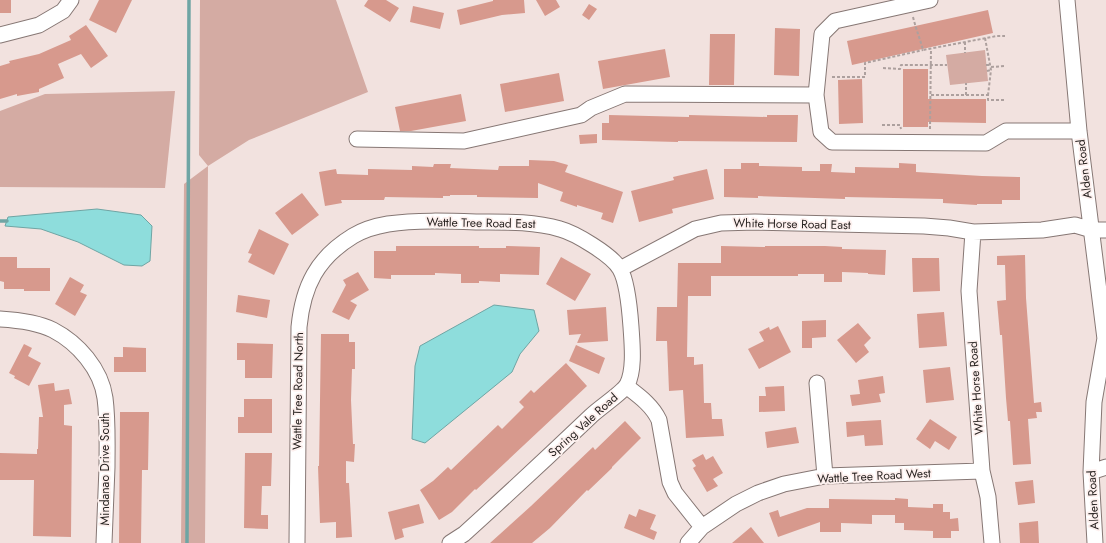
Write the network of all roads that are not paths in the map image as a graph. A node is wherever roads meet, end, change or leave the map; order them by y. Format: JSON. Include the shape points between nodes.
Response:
{"nodes":[{"id":1,"x":71,"y":0,"type":"edge"},
{"id":2,"x":930,"y":0,"type":"edge"},
{"id":3,"x":1067,"y":0,"type":"edge"},
{"id":4,"x":0,"y":35,"type":"edge"},
{"id":5,"x":816,"y":95,"type":"junction"},
{"id":6,"x":1080,"y":131,"type":"junction"},
{"id":7,"x":357,"y":139,"type":"dead end"},
{"id":8,"x":1099,"y":230,"type":"edge"},
{"id":9,"x":973,"y":232,"type":"junction"},
{"id":10,"x":335,"y":249,"type":"joint"},
{"id":11,"x":620,"y":269,"type":"junction"},
{"id":12,"x":0,"y":319,"type":"edge"},
{"id":13,"x":1105,"y":343,"type":"edge"},
{"id":14,"x":817,"y":383,"type":"dead end"},
{"id":15,"x":626,"y":386,"type":"junction"},
{"id":16,"x":1106,"y":467,"type":"edge"},
{"id":17,"x":982,"y":471,"type":"junction"},
{"id":18,"x":1091,"y":472,"type":"junction"},
{"id":19,"x":1106,"y":475,"type":"edge"},
{"id":20,"x":825,"y":476,"type":"junction"},
{"id":21,"x":702,"y":527,"type":"junction"},
{"id":22,"x":104,"y":543,"type":"edge"},
{"id":23,"x":297,"y":543,"type":"edge"},
{"id":24,"x":450,"y":543,"type":"edge"},
{"id":25,"x":688,"y":543,"type":"edge"},
{"id":26,"x":992,"y":543,"type":"edge"},
{"id":27,"x":1095,"y":543,"type":"edge"}],
"edges":[{"from":1,"to":4,"type":"street","via":[[63,11],[39,25]]},
{"from":2,"to":5,"type":"street","via":[[835,21],[822,34]]},
{"from":3,"to":6,"type":"street","name":"Alden Road"},
{"from":5,"to":6,"type":"street","via":[[821,132],[832,142],[986,143],[1006,132]]},
{"from":5,"to":7,"type":"street","via":[[625,94],[591,108],[581,115],[464,141]]},
{"from":6,"to":8,"type":"street","name":"Alden Road"},
{"from":8,"to":9,"type":"street","name":"White Horse Road East","via":[[1075,225],[1042,230]]},
{"from":8,"to":13,"type":"street","name":"Alden Road"},
{"from":9,"to":11,"type":"street","name":"White Horse Road East","via":[[924,226],[721,223],[689,232]]},
{"from":9,"to":17,"type":"street","name":"White Horse Road","via":[[969,291]]},
{"from":10,"to":11,"type":"street","name":"Wattle Tree Road East","via":[[354,236],[388,224],[436,221],[515,222],[561,229],[606,254]]},
{"from":10,"to":23,"type":"street","name":"Wattle Tree Road North","via":[[314,274],[306,289],[301,309],[298,359]]},
{"from":11,"to":15,"type":"street","name":"Spring Vale Road","via":[[631,316],[632,371]]},
{"from":12,"to":22,"type":"street","name":"Mindanao Drive South","via":[[39,325],[53,330],[83,353],[99,378],[105,396],[108,432]]},
{"from":13,"to":18,"type":"street","name":"Alden Road","via":[[1094,402]]},
{"from":14,"to":20,"type":"street"},
{"from":15,"to":21,"type":"street","via":[[646,402],[660,420],[670,482],[675,493]]},
{"from":15,"to":24,"type":"street","name":"Spring Vale Road","via":[[464,534]]},
{"from":16,"to":18,"type":"street"},
{"from":17,"to":20,"type":"street","name":"Wattle Tree Road West"},
{"from":17,"to":26,"type":"street","name":"White Horse Road","via":[[988,497]]},
{"from":18,"to":19,"type":"street"},
{"from":18,"to":27,"type":"street","name":"Alden Road"},
{"from":20,"to":21,"type":"street","name":"Wattle Tree Road West","via":[[784,484],[758,493],[736,504]]},
{"from":21,"to":25,"type":"street","name":"Wattle Tree Road West"}]}
